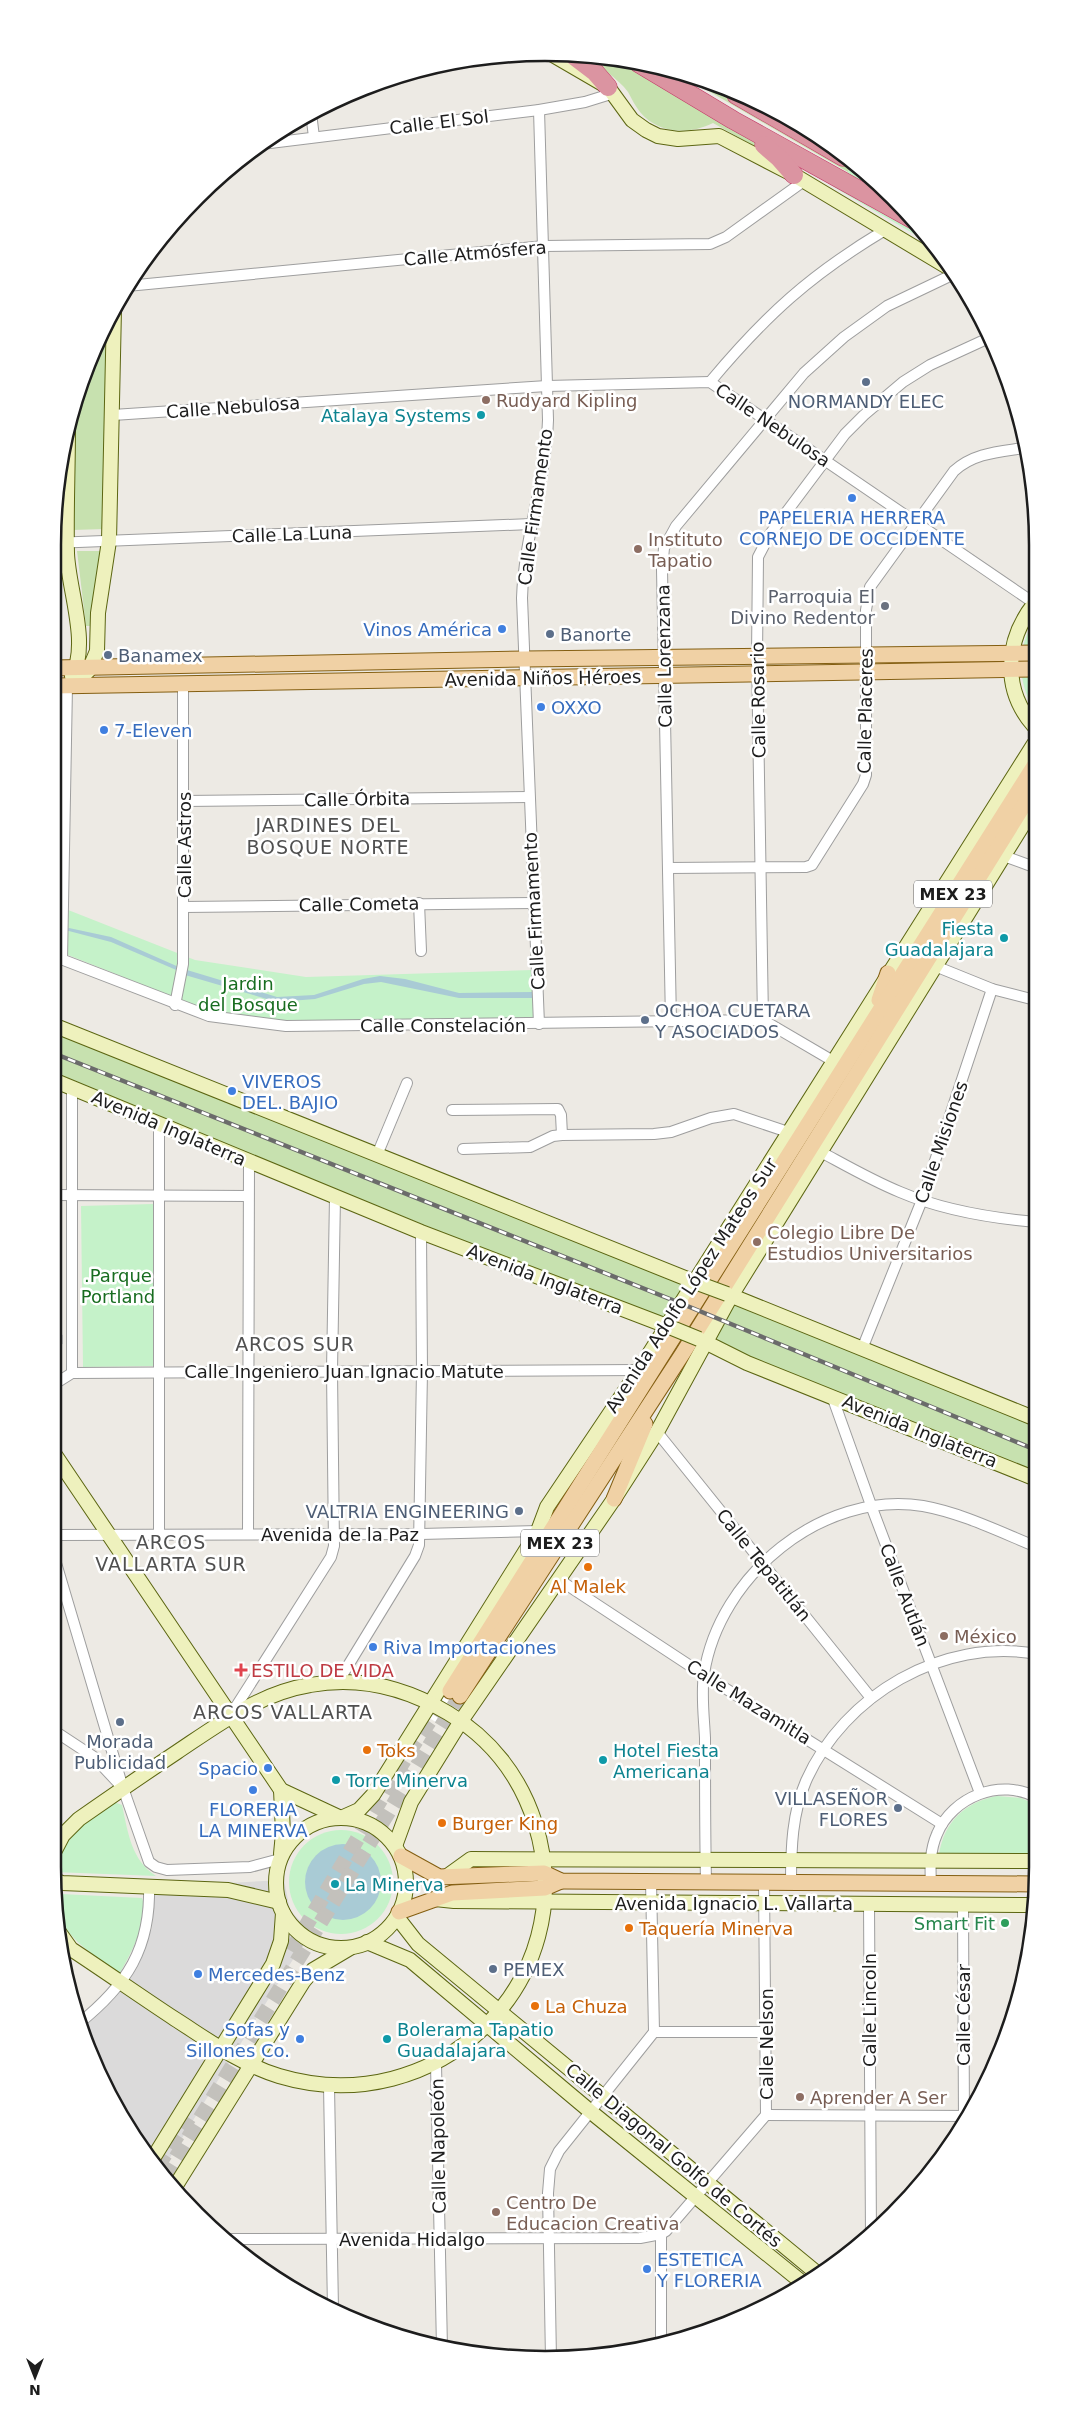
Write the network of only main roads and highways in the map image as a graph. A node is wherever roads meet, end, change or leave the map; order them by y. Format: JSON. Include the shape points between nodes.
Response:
{"nodes":[{"id":1,"x":583,"y":63,"type":"edge"},
{"id":2,"x":659,"y":75,"type":"edge"},
{"id":3,"x":611,"y":90,"type":"road end"},
{"id":4,"x":733,"y":120,"type":"junction"},
{"id":5,"x":799,"y":178,"type":"road end"},
{"id":6,"x":892,"y":209,"type":"edge"},
{"id":7,"x":1029,"y":653,"type":"edge"},
{"id":8,"x":61,"y":668,"type":"edge"},
{"id":9,"x":1029,"y":669,"type":"edge"},
{"id":10,"x":61,"y":686,"type":"edge"},
{"id":11,"x":1029,"y":774,"type":"edge"},
{"id":12,"x":1029,"y":796,"type":"edge"},
{"id":13,"x":888,"y":973,"type":"road end"},
{"id":14,"x":923,"y":987,"type":"road end"},
{"id":15,"x":877,"y":1026,"type":"junction"},
{"id":16,"x":659,"y":1390,"type":"junction"},
{"id":17,"x":633,"y":1398,"type":"junction"},
{"id":18,"x":614,"y":1499,"type":"road end"},
{"id":19,"x":538,"y":1531,"type":"road end"},
{"id":20,"x":398,"y":1851,"type":"road end"},
{"id":21,"x":1028,"y":1884,"type":"edge"},
{"id":22,"x":544,"y":1888,"type":"junction"},
{"id":23,"x":398,"y":1915,"type":"road end"}],
"edges":[{"from":1,"to":3,"type":"highway"},
{"from":2,"to":4,"type":"highway"},
{"from":4,"to":5,"type":"highway"},
{"from":4,"to":6,"type":"highway"},
{"from":7,"to":8,"type":"main road","name":"Avenida Niños Héroes"},
{"from":9,"to":10,"type":"main road","name":"Avenida Niños Héroes"},
{"from":11,"to":15,"type":"main road","name":"Avenida Adolfo López Mateos Sur","number":"MEX 23"},
{"from":12,"to":15,"type":"main road","name":"Avenida Adolfo López Mateos Sur","number":"MEX 23"},
{"from":13,"to":15,"type":"main road"},
{"from":14,"to":15,"type":"main road"},
{"from":15,"to":16,"type":"main road","name":"Avenida Adolfo López Mateos Sur","number":"MEX 23"},
{"from":15,"to":17,"type":"main road","name":"Avenida Adolfo López Mateos Sur","number":"MEX 23"},
{"from":16,"to":17,"type":"main road","name":"Avenida Adolfo López Mateos Sur","number":"MEX 23","via":[[455,1694]]},
{"from":16,"to":18,"type":"main road"},
{"from":17,"to":19,"type":"main road","via":[[604,1433]]},
{"from":20,"to":22,"type":"main road","name":"Avenida Ignacio L. Vallarta","via":[[439,1876]]},
{"from":21,"to":22,"type":"main road","name":"Avenida Ignacio L. Vallarta","via":[[561,1881]]},
{"from":22,"to":23,"type":"main road","name":"Avenida Ignacio L. Vallarta","via":[[452,1893]]}]}
